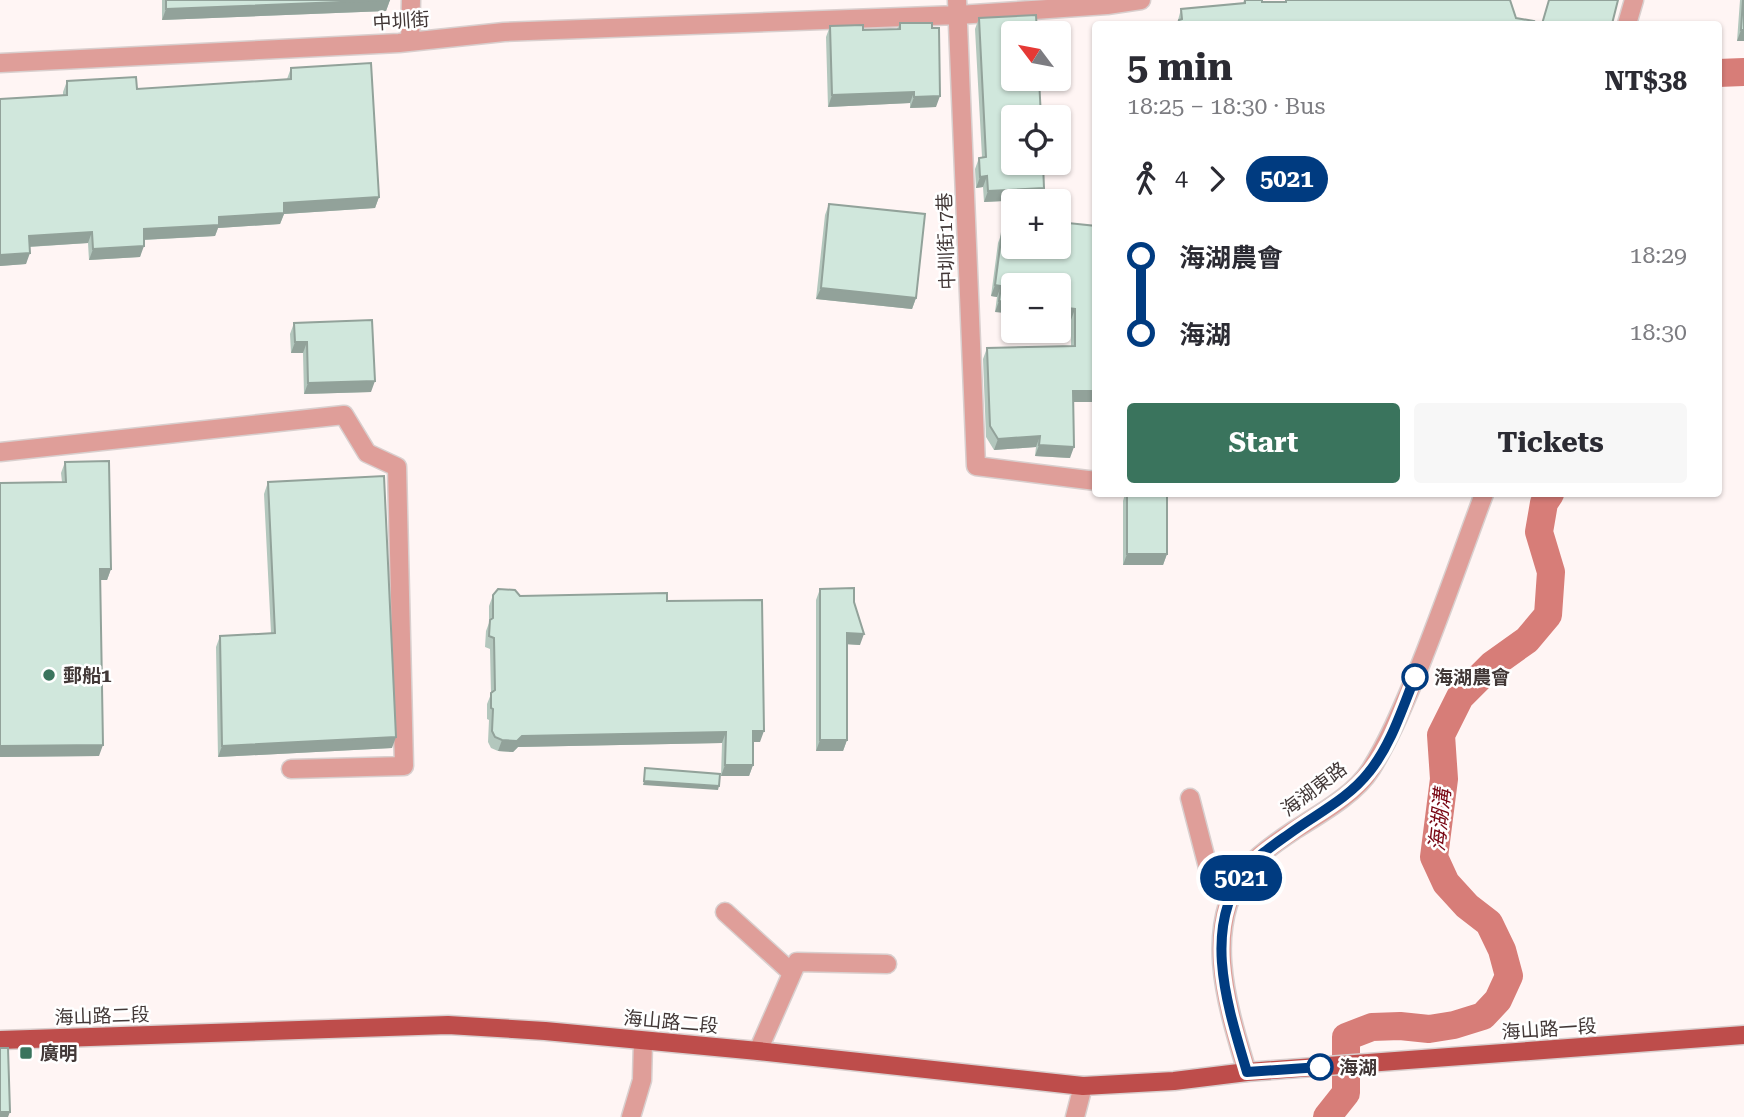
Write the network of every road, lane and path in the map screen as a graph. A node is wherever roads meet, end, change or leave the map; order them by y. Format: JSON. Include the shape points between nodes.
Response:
{"nodes":[{"id":1,"x":411,"y":0,"type":"edge"},
{"id":2,"x":1140,"y":0,"type":"edge"},
{"id":3,"x":1634,"y":0,"type":"edge"},
{"id":4,"x":957,"y":8,"type":"edge"},
{"id":5,"x":1628,"y":21,"type":"edge"},
{"id":6,"x":410,"y":42,"type":"junction"},
{"id":7,"x":0,"y":63,"type":"edge"},
{"id":8,"x":0,"y":452,"type":"edge"},
{"id":9,"x":1092,"y":480,"type":"edge"},
{"id":10,"x":1483,"y":497,"type":"edge"},
{"id":11,"x":291,"y":769,"type":"dead end"},
{"id":12,"x":1191,"y":798,"type":"dead end"},
{"id":13,"x":1234,"y":889,"type":"junction"},
{"id":14,"x":724,"y":912,"type":"dead end"},
{"id":15,"x":887,"y":964,"type":"dead end"},
{"id":16,"x":795,"y":968,"type":"junction"},
{"id":17,"x":1744,"y":1035,"type":"edge"},
{"id":18,"x":0,"y":1040,"type":"edge"},
{"id":19,"x":643,"y":1041,"type":"junction"},
{"id":20,"x":758,"y":1051,"type":"junction"},
{"id":21,"x":1336,"y":1066,"type":"joint"},
{"id":22,"x":1247,"y":1072,"type":"junction"},
{"id":23,"x":1083,"y":1086,"type":"junction"},
{"id":24,"x":631,"y":1117,"type":"edge"},
{"id":25,"x":1074,"y":1117,"type":"edge"}],
"edges":[{"from":1,"to":6,"type":"street"},
{"from":2,"to":4,"type":"street","name":"中圳街","via":[[1107,5]]},
{"from":3,"to":5,"type":"street"},
{"from":4,"to":6,"type":"street","name":"中圳街","via":[[504,32]]},
{"from":4,"to":9,"type":"street","name":"中圳街17巷","via":[[976,466]]},
{"from":6,"to":7,"type":"street","name":"中圳街"},
{"from":8,"to":11,"type":"street","via":[[344,415],[367,453],[397,467],[404,766]]},
{"from":10,"to":13,"type":"street","name":"海湖東路","via":[[1390,739],[1368,773],[1337,802],[1249,866]]},
{"from":12,"to":13,"type":"street","via":[[1210,875]]},
{"from":13,"to":22,"type":"street","name":"海湖東路","via":[[1220,956]]},
{"from":14,"to":16,"type":"street"},
{"from":15,"to":16,"type":"street"},
{"from":16,"to":20,"type":"street"},
{"from":17,"to":21,"type":"main road","name":"海山路一段"},
{"from":18,"to":19,"type":"main road","name":"海山路二段","via":[[448,1025]]},
{"from":19,"to":20,"type":"main road","name":"海山路二段"},
{"from":19,"to":24,"type":"street","via":[[642,1080]]},
{"from":20,"to":23,"type":"main road","name":"海山路二段"},
{"from":21,"to":22,"type":"main road","name":"海山路二段"},
{"from":22,"to":23,"type":"main road","name":"海山路二段"},
{"from":23,"to":25,"type":"street"}]}
